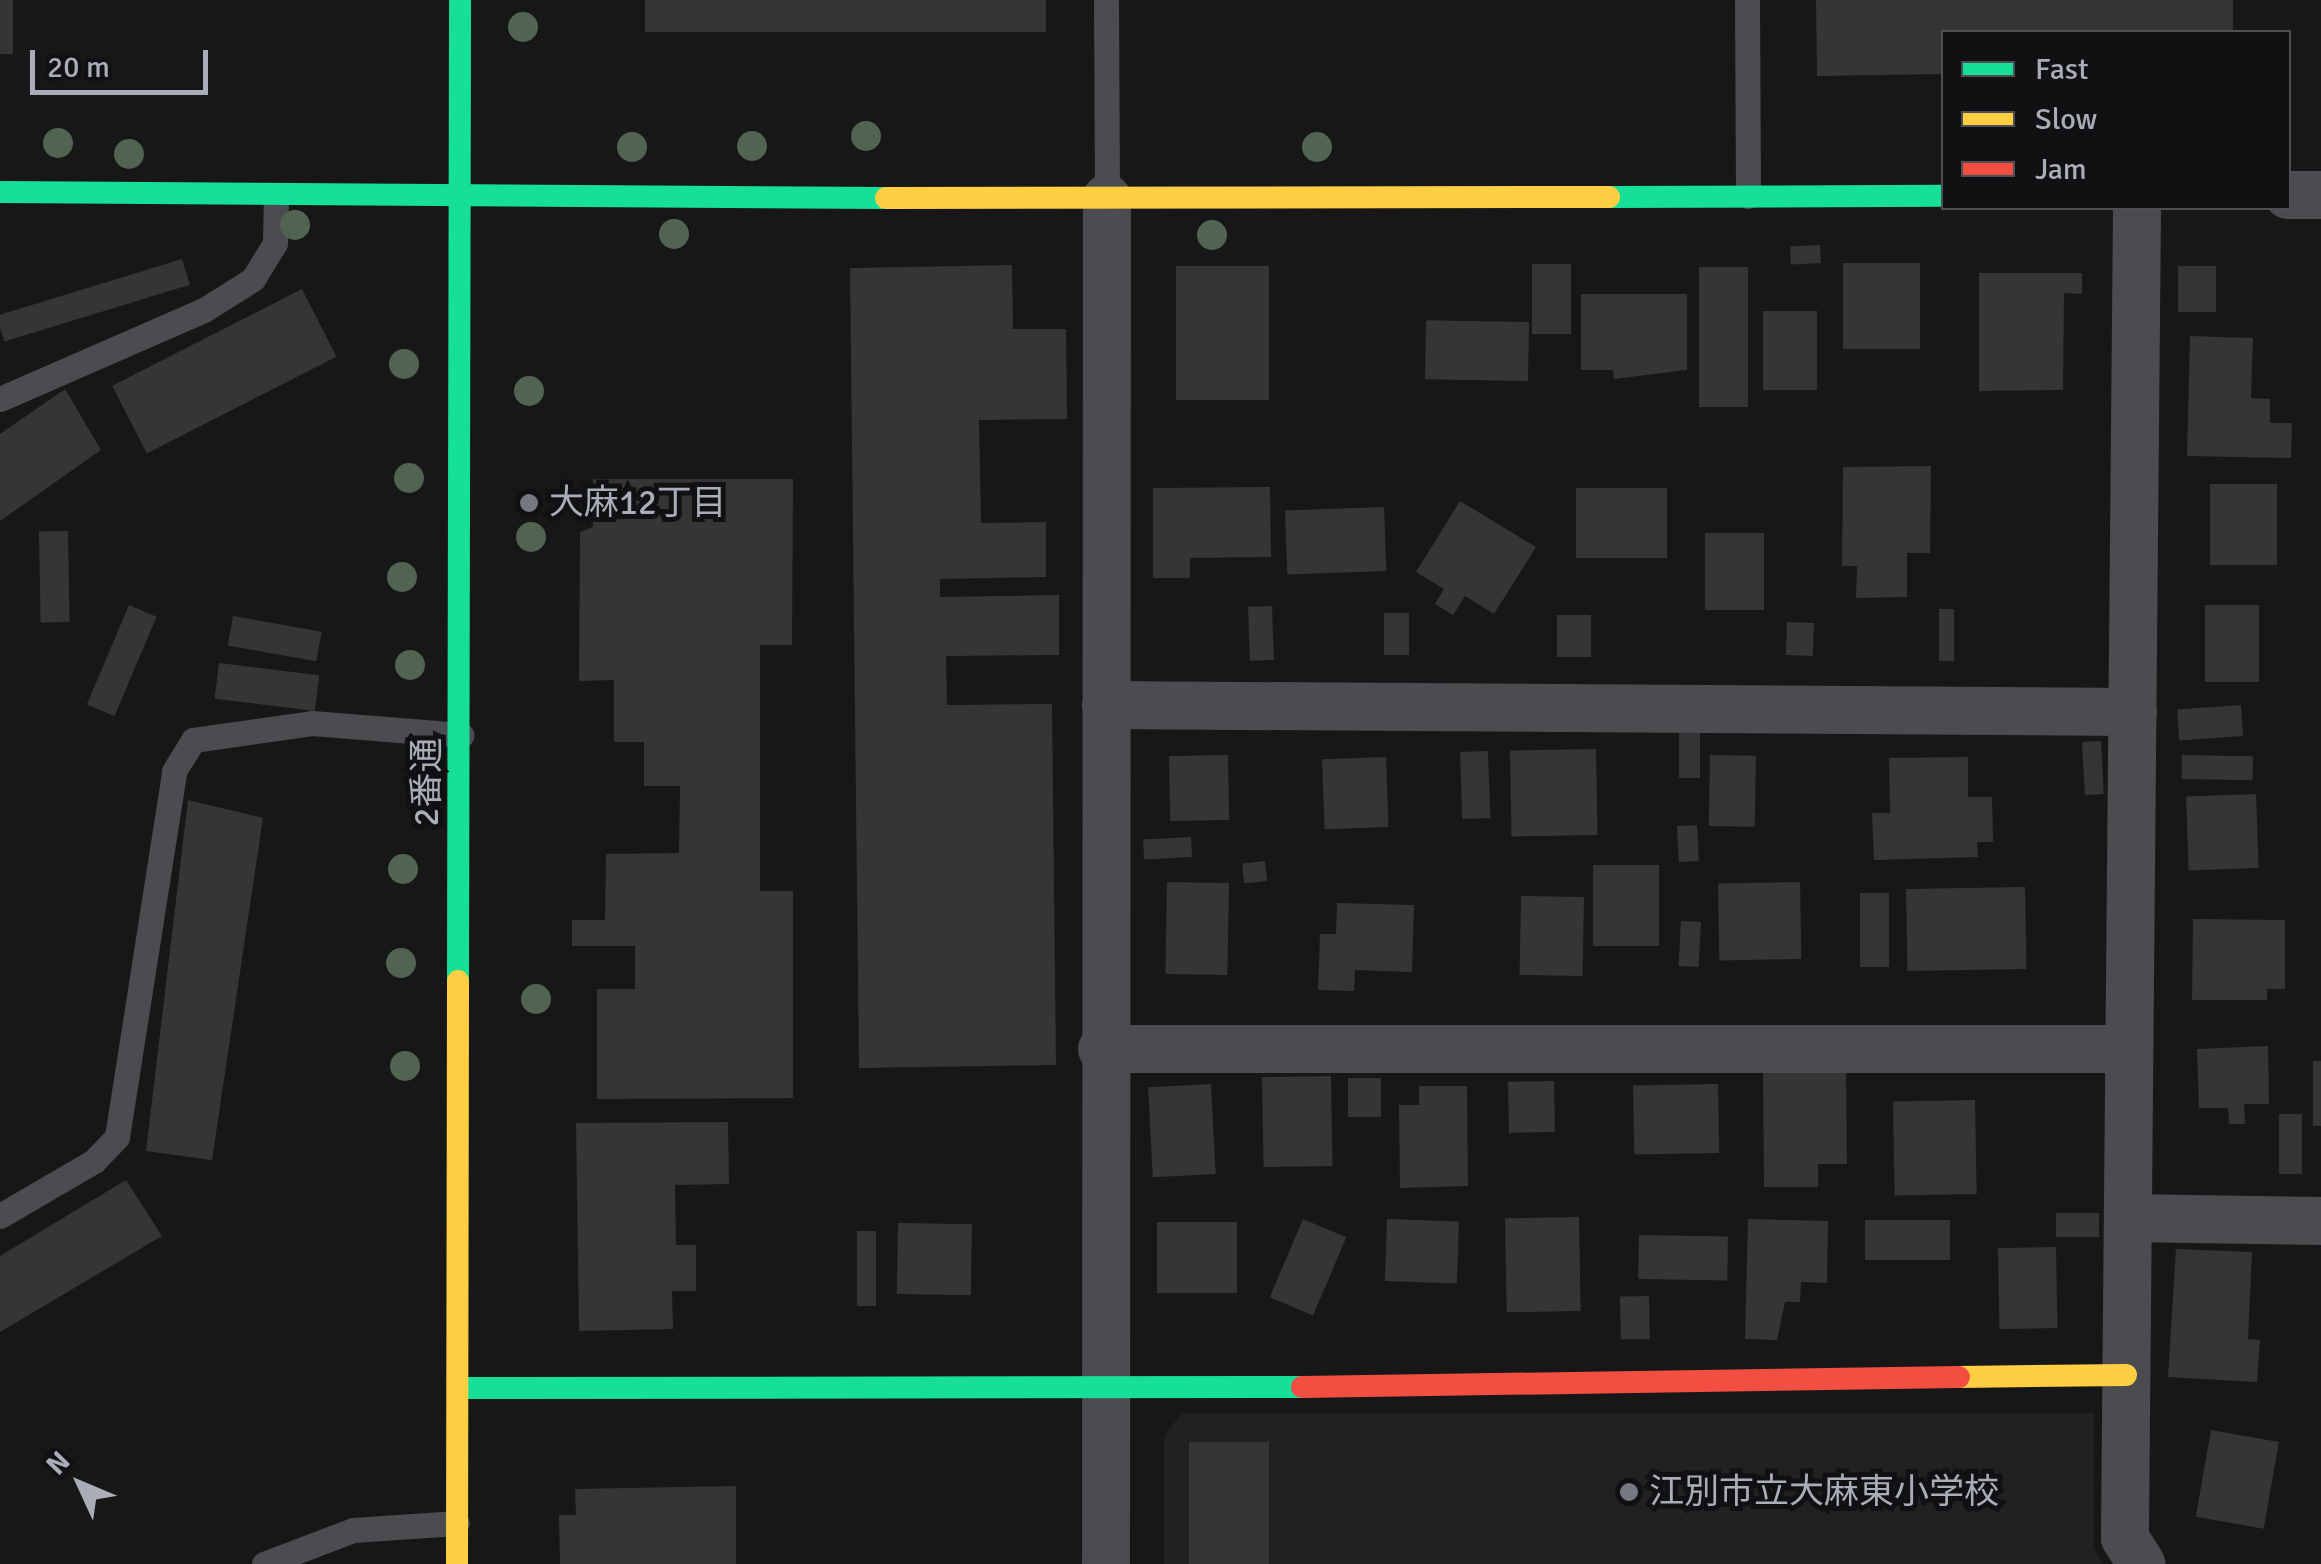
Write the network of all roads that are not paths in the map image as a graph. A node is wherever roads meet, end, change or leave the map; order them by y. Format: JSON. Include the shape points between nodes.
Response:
{"nodes":[{"id":1,"x":460,"y":0,"type":"edge"},
{"id":2,"x":1106,"y":0,"type":"edge"},
{"id":3,"x":1747,"y":0,"type":"edge"},
{"id":4,"x":0,"y":192,"type":"edge"},
{"id":5,"x":2291,"y":195,"type":"edge"},
{"id":6,"x":2321,"y":195,"type":"edge"},
{"id":7,"x":276,"y":196,"type":"junction"},
{"id":8,"x":1748,"y":196,"type":"junction"},
{"id":9,"x":1941,"y":196,"type":"edge"},
{"id":10,"x":1108,"y":198,"type":"junction"},
{"id":11,"x":466,"y":199,"type":"junction"},
{"id":12,"x":2138,"y":210,"type":"edge"},
{"id":13,"x":0,"y":399,"type":"edge"},
{"id":14,"x":1106,"y":706,"type":"junction"},
{"id":15,"x":2133,"y":712,"type":"junction"},
{"id":16,"x":462,"y":735,"type":"junction"},
{"id":17,"x":1102,"y":1048,"type":"junction"},
{"id":18,"x":2129,"y":1049,"type":"junction"},
{"id":19,"x":0,"y":1216,"type":"edge"},
{"id":20,"x":2128,"y":1218,"type":"junction"},
{"id":21,"x":2321,"y":1221,"type":"edge"},
{"id":22,"x":2126,"y":1375,"type":"junction"},
{"id":23,"x":458,"y":1388,"type":"junction"},
{"id":24,"x":1105,"y":1390,"type":"junction"},
{"id":25,"x":457,"y":1523,"type":"junction"},
{"id":26,"x":264,"y":1564,"type":"edge"},
{"id":27,"x":457,"y":1564,"type":"edge"},
{"id":28,"x":1106,"y":1564,"type":"edge"},
{"id":29,"x":2141,"y":1564,"type":"edge"}],
"edges":[{"from":1,"to":11,"type":"street","name":"2番通"},
{"from":2,"to":10,"type":"lane"},
{"from":3,"to":8,"type":"lane"},
{"from":4,"to":7,"type":"street"},
{"from":5,"to":6,"type":"street"},
{"from":7,"to":11,"type":"street"},
{"from":7,"to":13,"type":"lane","via":[[275,243],[253,279],[204,310]]},
{"from":8,"to":9,"type":"street"},
{"from":8,"to":10,"type":"street"},
{"from":10,"to":11,"type":"street"},
{"from":10,"to":14,"type":"street"},
{"from":11,"to":16,"type":"street","name":"2番通"},
{"from":12,"to":15,"type":"street"},
{"from":14,"to":15,"type":"street"},
{"from":14,"to":17,"type":"street"},
{"from":15,"to":18,"type":"street"},
{"from":16,"to":19,"type":"lane","via":[[312,723],[193,740],[174,770],[117,1137],[94,1161]]},
{"from":16,"to":23,"type":"street","name":"2番通"},
{"from":17,"to":18,"type":"street"},
{"from":17,"to":24,"type":"street"},
{"from":18,"to":20,"type":"street"},
{"from":20,"to":21,"type":"street"},
{"from":20,"to":22,"type":"street"},
{"from":22,"to":24,"type":"street"},
{"from":22,"to":29,"type":"street","via":[[2125,1538]]},
{"from":23,"to":24,"type":"street"},
{"from":23,"to":25,"type":"street","name":"2番通"},
{"from":24,"to":28,"type":"street"},
{"from":25,"to":26,"type":"lane","via":[[353,1530]]},
{"from":25,"to":27,"type":"street","name":"2番通"}]}
